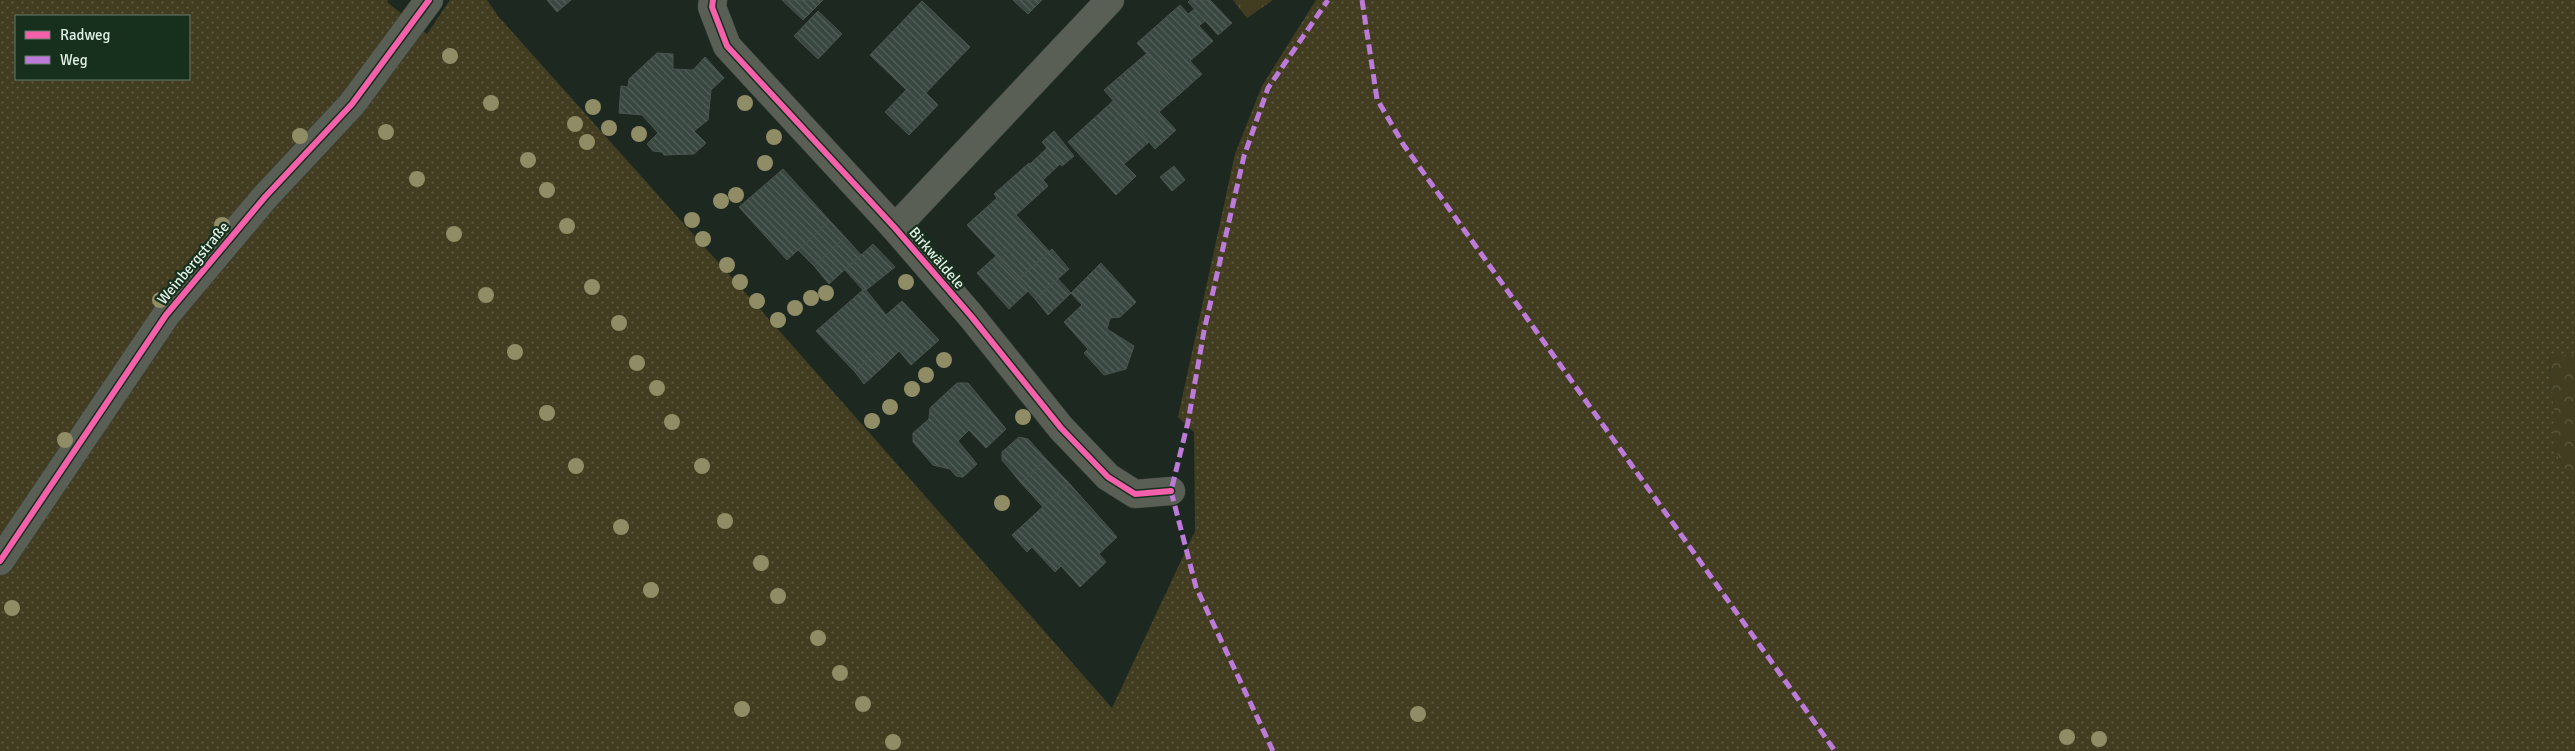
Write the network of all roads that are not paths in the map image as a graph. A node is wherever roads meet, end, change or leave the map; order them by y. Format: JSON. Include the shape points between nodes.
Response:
{"nodes":[{"id":1,"x":429,"y":0,"type":"edge"},
{"id":2,"x":713,"y":0,"type":"edge"},
{"id":3,"x":1110,"y":0,"type":"edge"},
{"id":4,"x":895,"y":228,"type":"junction"},
{"id":5,"x":1171,"y":491,"type":"dead end"},
{"id":6,"x":0,"y":561,"type":"edge"}],
"edges":[{"from":1,"to":6,"type":"street","name":"Weinbergstraße","via":[[352,104],[265,197],[166,315]]},
{"from":2,"to":4,"type":"street","name":"Birkwäldele","via":[[712,7],[726,46]]},
{"from":3,"to":4,"type":"street","name":"Birkwäldele"},
{"from":4,"to":5,"type":"street","name":"Birkwäldele","via":[[1061,428],[1108,477],[1135,494]]}]}
